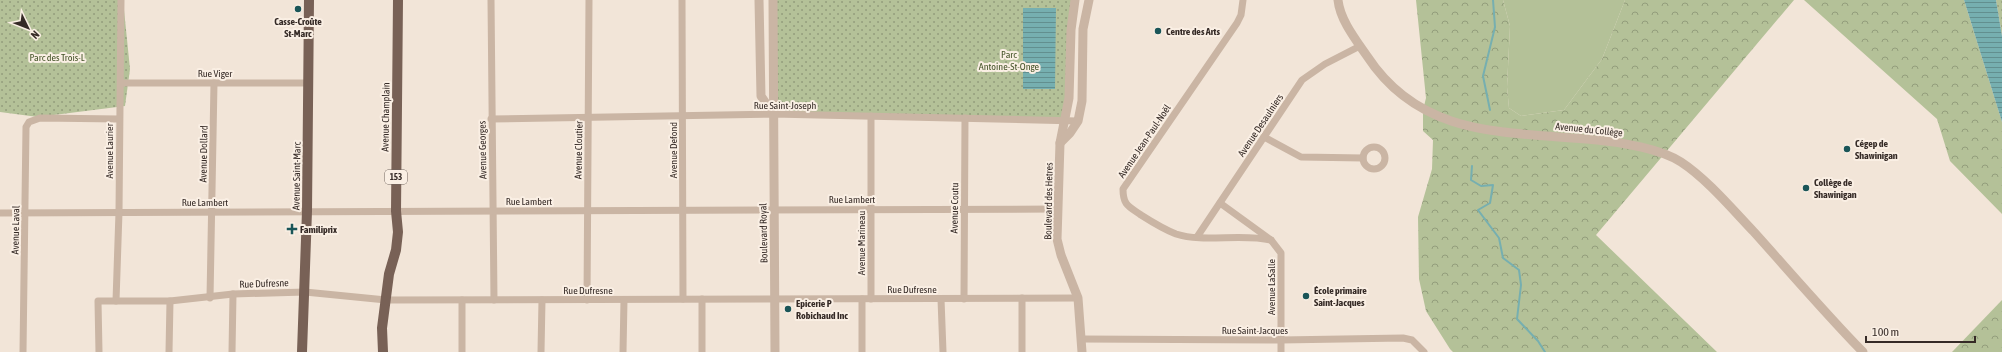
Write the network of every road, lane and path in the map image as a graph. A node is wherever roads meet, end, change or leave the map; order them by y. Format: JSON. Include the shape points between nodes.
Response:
{"nodes":[{"id":1,"x":121,"y":0,"type":"edge"},
{"id":2,"x":310,"y":0,"type":"edge"},
{"id":3,"x":398,"y":0,"type":"edge"},
{"id":4,"x":491,"y":0,"type":"edge"},
{"id":5,"x":589,"y":0,"type":"edge"},
{"id":6,"x":682,"y":0,"type":"edge"},
{"id":7,"x":759,"y":0,"type":"edge"},
{"id":8,"x":773,"y":0,"type":"edge"},
{"id":9,"x":1075,"y":0,"type":"edge"},
{"id":10,"x":1089,"y":0,"type":"edge"},
{"id":11,"x":1243,"y":0,"type":"edge"},
{"id":12,"x":1338,"y":0,"type":"edge"},
{"id":13,"x":1360,"y":46,"type":"junction"},
{"id":14,"x":121,"y":83,"type":"junction"},
{"id":15,"x":214,"y":83,"type":"junction"},
{"id":16,"x":309,"y":83,"type":"junction"},
{"id":17,"x":773,"y":114,"type":"junction"},
{"id":18,"x":683,"y":116,"type":"junction"},
{"id":19,"x":871,"y":116,"type":"junction"},
{"id":20,"x":588,"y":117,"type":"junction"},
{"id":21,"x":965,"y":118,"type":"junction"},
{"id":22,"x":119,"y":119,"type":"junction"},
{"id":23,"x":491,"y":119,"type":"junction"},
{"id":24,"x":1066,"y":120,"type":"junction"},
{"id":25,"x":1078,"y":121,"type":"junction"},
{"id":26,"x":1264,"y":136,"type":"junction"},
{"id":27,"x":1060,"y":143,"type":"junction"},
{"id":28,"x":1363,"y":158,"type":"dead end"},
{"id":29,"x":1220,"y":203,"type":"junction"},
{"id":30,"x":871,"y":209,"type":"junction"},
{"id":31,"x":964,"y":209,"type":"junction"},
{"id":32,"x":1057,"y":209,"type":"junction"},
{"id":33,"x":586,"y":210,"type":"junction"},
{"id":34,"x":683,"y":210,"type":"junction"},
{"id":35,"x":774,"y":210,"type":"junction"},
{"id":36,"x":396,"y":211,"type":"junction"},
{"id":37,"x":493,"y":211,"type":"junction"},
{"id":38,"x":119,"y":212,"type":"junction"},
{"id":39,"x":212,"y":212,"type":"junction"},
{"id":40,"x":307,"y":212,"type":"junction"},
{"id":41,"x":0,"y":213,"type":"edge"},
{"id":42,"x":25,"y":213,"type":"junction"},
{"id":43,"x":1197,"y":237,"type":"junction"},
{"id":44,"x":1271,"y":240,"type":"junction"},
{"id":45,"x":305,"y":292,"type":"junction"},
{"id":46,"x":232,"y":294,"type":"junction"},
{"id":47,"x":210,"y":298,"type":"junction"},
{"id":48,"x":1022,"y":298,"type":"junction"},
{"id":49,"x":1078,"y":298,"type":"junction"},
{"id":50,"x":683,"y":299,"type":"junction"},
{"id":51,"x":702,"y":299,"type":"junction"},
{"id":52,"x":775,"y":299,"type":"junction"},
{"id":53,"x":862,"y":299,"type":"junction"},
{"id":54,"x":871,"y":299,"type":"junction"},
{"id":55,"x":941,"y":299,"type":"junction"},
{"id":56,"x":964,"y":299,"type":"junction"},
{"id":57,"x":386,"y":300,"type":"junction"},
{"id":58,"x":462,"y":300,"type":"junction"},
{"id":59,"x":494,"y":300,"type":"junction"},
{"id":60,"x":542,"y":300,"type":"junction"},
{"id":61,"x":587,"y":300,"type":"junction"},
{"id":62,"x":624,"y":300,"type":"junction"},
{"id":63,"x":116,"y":301,"type":"junction"},
{"id":64,"x":170,"y":301,"type":"junction"},
{"id":65,"x":1082,"y":339,"type":"junction"},
{"id":66,"x":1281,"y":340,"type":"junction"},
{"id":67,"x":23,"y":352,"type":"edge"},
{"id":68,"x":99,"y":352,"type":"edge"},
{"id":69,"x":170,"y":352,"type":"edge"},
{"id":70,"x":232,"y":352,"type":"edge"},
{"id":71,"x":302,"y":352,"type":"edge"},
{"id":72,"x":382,"y":352,"type":"edge"},
{"id":73,"x":462,"y":352,"type":"edge"},
{"id":74,"x":541,"y":352,"type":"edge"},
{"id":75,"x":623,"y":352,"type":"edge"},
{"id":76,"x":702,"y":352,"type":"edge"},
{"id":77,"x":775,"y":352,"type":"edge"},
{"id":78,"x":862,"y":352,"type":"edge"},
{"id":79,"x":943,"y":352,"type":"edge"},
{"id":80,"x":1022,"y":352,"type":"edge"},
{"id":81,"x":1082,"y":352,"type":"edge"},
{"id":82,"x":1281,"y":352,"type":"edge"},
{"id":83,"x":1424,"y":352,"type":"edge"},
{"id":84,"x":1863,"y":352,"type":"edge"}],
"edges":[{"from":1,"to":14,"type":"street","name":"Avenue Laurier"},
{"from":2,"to":16,"type":"main road","name":"Avenue Saint-Marc"},
{"from":3,"to":36,"type":"main road","name":"Avenue Champlain","number":"153"},
{"from":4,"to":23,"type":"street","name":"Avenue Georges"},
{"from":5,"to":20,"type":"street","name":"Avenue Cloutier"},
{"from":6,"to":18,"type":"street","name":"Avenue Defond"},
{"from":7,"to":17,"type":"street","via":[[761,96]]},
{"from":8,"to":17,"type":"street","name":"Boulevard Royal"},
{"from":9,"to":24,"type":"street","name":"Boulevard des Hetres"},
{"from":10,"to":25,"type":"street","via":[[1083,29],[1082,100]]},
{"from":11,"to":43,"type":"street","name":"Avenue Jean-Paul-Noël","via":[[1237,23],[1123,189],[1126,204],[1160,227],[1177,234]]},
{"from":12,"to":13,"type":"street","name":"Avenue du Collège","via":[[1339,8]]},
{"from":13,"to":26,"type":"street","name":"Avenue Desaulniers","via":[[1325,64],[1302,80]]},
{"from":13,"to":84,"type":"street","name":"Avenue du Collège","via":[[1395,90],[1426,112],[1456,124],[1494,131],[1623,142],[1681,162],[1734,210]]},
{"from":14,"to":15,"type":"street","name":"Rue Viger"},
{"from":14,"to":22,"type":"street","name":"Avenue Laurier"},
{"from":15,"to":16,"type":"street","name":"Rue Viger"},
{"from":15,"to":39,"type":"street","name":"Avenue Dollard"},
{"from":16,"to":40,"type":"main road","name":"Avenue Saint-Marc"},
{"from":17,"to":18,"type":"street","name":"Rue Saint-Joseph"},
{"from":17,"to":19,"type":"street","name":"Rue Saint-Joseph"},
{"from":17,"to":35,"type":"street","name":"Boulevard Royal"},
{"from":18,"to":20,"type":"street","name":"Rue Saint-Joseph"},
{"from":18,"to":34,"type":"street","name":"Avenue Defond"},
{"from":19,"to":21,"type":"street","name":"Rue Saint-Joseph"},
{"from":19,"to":30,"type":"street","name":"Avenue Marineau"},
{"from":20,"to":23,"type":"street","name":"Rue Saint-Joseph"},
{"from":20,"to":33,"type":"street","name":"Avenue Cloutier"},
{"from":21,"to":24,"type":"street","name":"Rue Saint-Joseph"},
{"from":21,"to":31,"type":"street","name":"Avenue Coutu"},
{"from":22,"to":38,"type":"street","name":"Avenue Laurier"},
{"from":22,"to":42,"type":"street","name":"Avenue Laval","via":[[40,118],[28,122],[25,133]]},
{"from":23,"to":37,"type":"street","name":"Avenue Georges"},
{"from":24,"to":25,"type":"street","name":"Rue Saint-Joseph"},
{"from":24,"to":27,"type":"street","name":"Boulevard des Hetres"},
{"from":25,"to":27,"type":"street"},
{"from":26,"to":28,"type":"street","via":[[1301,157]]},
{"from":26,"to":29,"type":"street","name":"Avenue Desaulniers"},
{"from":27,"to":32,"type":"street","name":"Boulevard des Hetres"},
{"from":29,"to":43,"type":"street","name":"Avenue Desaulniers"},
{"from":29,"to":44,"type":"street","name":"Avenue LaSalle"},
{"from":30,"to":31,"type":"street","name":"Rue Lambert"},
{"from":30,"to":35,"type":"street","name":"Rue Lambert"},
{"from":30,"to":54,"type":"street","name":"Avenue Marineau"},
{"from":31,"to":32,"type":"street","name":"Rue Lambert"},
{"from":31,"to":56,"type":"street","name":"Avenue Coutu"},
{"from":32,"to":49,"type":"street","name":"Boulevard des Hetres","via":[[1057,239]]},
{"from":33,"to":34,"type":"street","name":"Rue Lambert"},
{"from":33,"to":37,"type":"street","name":"Rue Lambert"},
{"from":33,"to":61,"type":"street","name":"Avenue Cloutier"},
{"from":34,"to":35,"type":"street","name":"Rue Lambert"},
{"from":34,"to":50,"type":"street","name":"Avenue Defond"},
{"from":35,"to":52,"type":"street","name":"Boulevard Royal"},
{"from":36,"to":37,"type":"street","name":"Rue Lambert"},
{"from":36,"to":40,"type":"street","name":"Rue Lambert"},
{"from":36,"to":57,"type":"main road","name":"Avenue Champlain","number":"153","via":[[396,250],[389,274]]},
{"from":37,"to":59,"type":"street","name":"Avenue Georges"},
{"from":38,"to":39,"type":"street","name":"Rue Lambert"},
{"from":38,"to":42,"type":"street","name":"Rue Lambert"},
{"from":38,"to":63,"type":"street","name":"Avenue Laurier"},
{"from":39,"to":40,"type":"street","name":"Rue Lambert"},
{"from":39,"to":47,"type":"street","name":"Avenue Dollard"},
{"from":40,"to":45,"type":"main road","name":"Avenue Saint-Marc"},
{"from":41,"to":42,"type":"street","name":"Rue Lambert"},
{"from":42,"to":67,"type":"street","name":"Avenue Laval"},
{"from":43,"to":44,"type":"street","name":"Avenue Jean-Paul-Noël","via":[[1254,236]]},
{"from":44,"to":66,"type":"street","name":"Avenue LaSalle","via":[[1281,253]]},
{"from":45,"to":46,"type":"street","name":"Rue Dufresne"},
{"from":45,"to":57,"type":"street","name":"Rue Dufresne"},
{"from":45,"to":71,"type":"main road","name":"Avenue Saint-Marc"},
{"from":46,"to":47,"type":"street","name":"Rue Dufresne"},
{"from":46,"to":70,"type":"street"},
{"from":47,"to":64,"type":"street","name":"Rue Dufresne"},
{"from":48,"to":49,"type":"street","name":"Rue Dufresne"},
{"from":48,"to":56,"type":"street","name":"Rue Dufresne"},
{"from":48,"to":80,"type":"street"},
{"from":49,"to":65,"type":"street","name":"Boulevard des Hetres"},
{"from":50,"to":51,"type":"street","name":"Rue Dufresne"},
{"from":50,"to":62,"type":"street","name":"Rue Dufresne"},
{"from":51,"to":52,"type":"street","name":"Rue Dufresne"},
{"from":51,"to":76,"type":"street"},
{"from":52,"to":53,"type":"street","name":"Rue Dufresne"},
{"from":52,"to":77,"type":"street","name":"Boulevard Royal"},
{"from":53,"to":54,"type":"street","name":"Rue Dufresne"},
{"from":53,"to":78,"type":"street"},
{"from":54,"to":55,"type":"street","name":"Rue Dufresne"},
{"from":55,"to":56,"type":"street","name":"Rue Dufresne"},
{"from":55,"to":79,"type":"street"},
{"from":57,"to":58,"type":"street","name":"Rue Dufresne"},
{"from":57,"to":72,"type":"main road","name":"Avenue Champlain","number":"153"},
{"from":58,"to":59,"type":"street","name":"Rue Dufresne"},
{"from":58,"to":73,"type":"street"},
{"from":59,"to":60,"type":"street","name":"Rue Dufresne"},
{"from":60,"to":61,"type":"street","name":"Rue Dufresne"},
{"from":60,"to":74,"type":"street"},
{"from":61,"to":62,"type":"street","name":"Rue Dufresne"},
{"from":62,"to":75,"type":"street"},
{"from":63,"to":64,"type":"street","name":"Rue Dufresne"},
{"from":63,"to":68,"type":"street","name":"Rue Dufresne","via":[[98,301]]},
{"from":64,"to":69,"type":"street"},
{"from":65,"to":66,"type":"street","name":"Rue Saint-Jacques"},
{"from":65,"to":81,"type":"street","name":"Boulevard des Hetres"},
{"from":66,"to":82,"type":"street","name":"Avenue LaSalle"},
{"from":66,"to":83,"type":"street","name":"Rue Saint-Jacques","via":[[1403,338],[1412,340]]}]}
